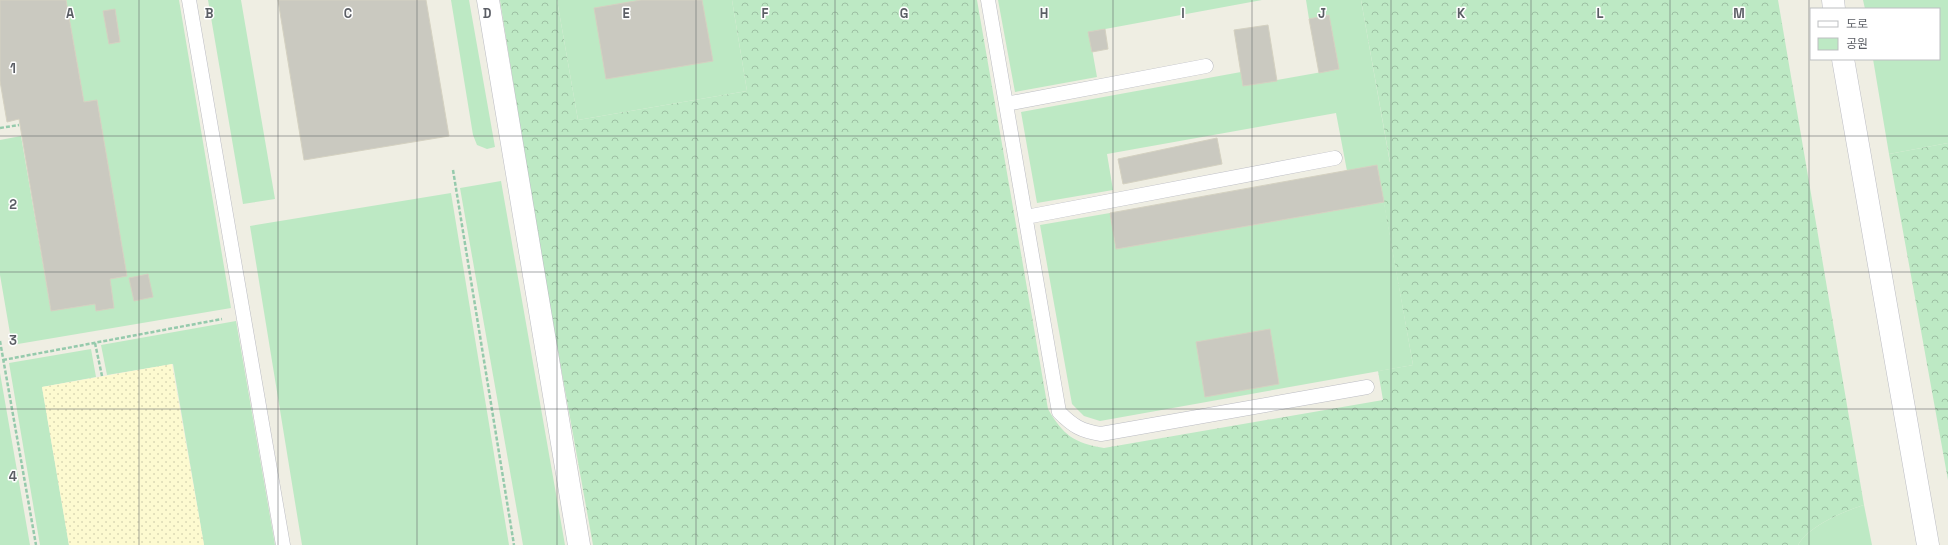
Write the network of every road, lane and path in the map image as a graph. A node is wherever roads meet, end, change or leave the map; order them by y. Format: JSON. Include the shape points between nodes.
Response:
{"nodes":[{"id":1,"x":189,"y":0,"type":"edge"},
{"id":2,"x":488,"y":0,"type":"edge"},
{"id":3,"x":988,"y":0,"type":"edge"},
{"id":4,"x":1843,"y":60,"type":"edge"},
{"id":5,"x":1206,"y":66,"type":"dead end"},
{"id":6,"x":1006,"y":104,"type":"junction"},
{"id":7,"x":19,"y":125,"type":"dead end"},
{"id":8,"x":0,"y":128,"type":"edge"},
{"id":9,"x":1335,"y":158,"type":"dead end"},
{"id":10,"x":453,"y":170,"type":"dead end"},
{"id":11,"x":1026,"y":217,"type":"junction"},
{"id":12,"x":244,"y":315,"type":"junction"},
{"id":13,"x":0,"y":342,"type":"edge"},
{"id":14,"x":95,"y":343,"type":"junction"},
{"id":15,"x":3,"y":360,"type":"junction"},
{"id":16,"x":102,"y":376,"type":"dead end"},
{"id":17,"x":1366,"y":388,"type":"dead end"},
{"id":18,"x":36,"y":545,"type":"edge"},
{"id":19,"x":283,"y":545,"type":"edge"},
{"id":20,"x":514,"y":545,"type":"edge"},
{"id":21,"x":580,"y":545,"type":"edge"},
{"id":22,"x":1928,"y":545,"type":"edge"}],
"edges":[{"from":1,"to":12,"type":"lane"},
{"from":2,"to":21,"type":"street"},
{"from":3,"to":6,"type":"lane"},
{"from":4,"to":22,"type":"street"},
{"from":5,"to":6,"type":"lane"},
{"from":6,"to":11,"type":"lane"},
{"from":7,"to":8,"type":"path"},
{"from":9,"to":11,"type":"lane"},
{"from":10,"to":20,"type":"path"},
{"from":11,"to":17,"type":"lane","via":[[1059,412],[1084,432],[1101,434]]},
{"from":12,"to":14,"type":"path"},
{"from":12,"to":19,"type":"lane"},
{"from":13,"to":15,"type":"path"},
{"from":14,"to":15,"type":"path"},
{"from":14,"to":16,"type":"path"},
{"from":15,"to":18,"type":"path"}]}
